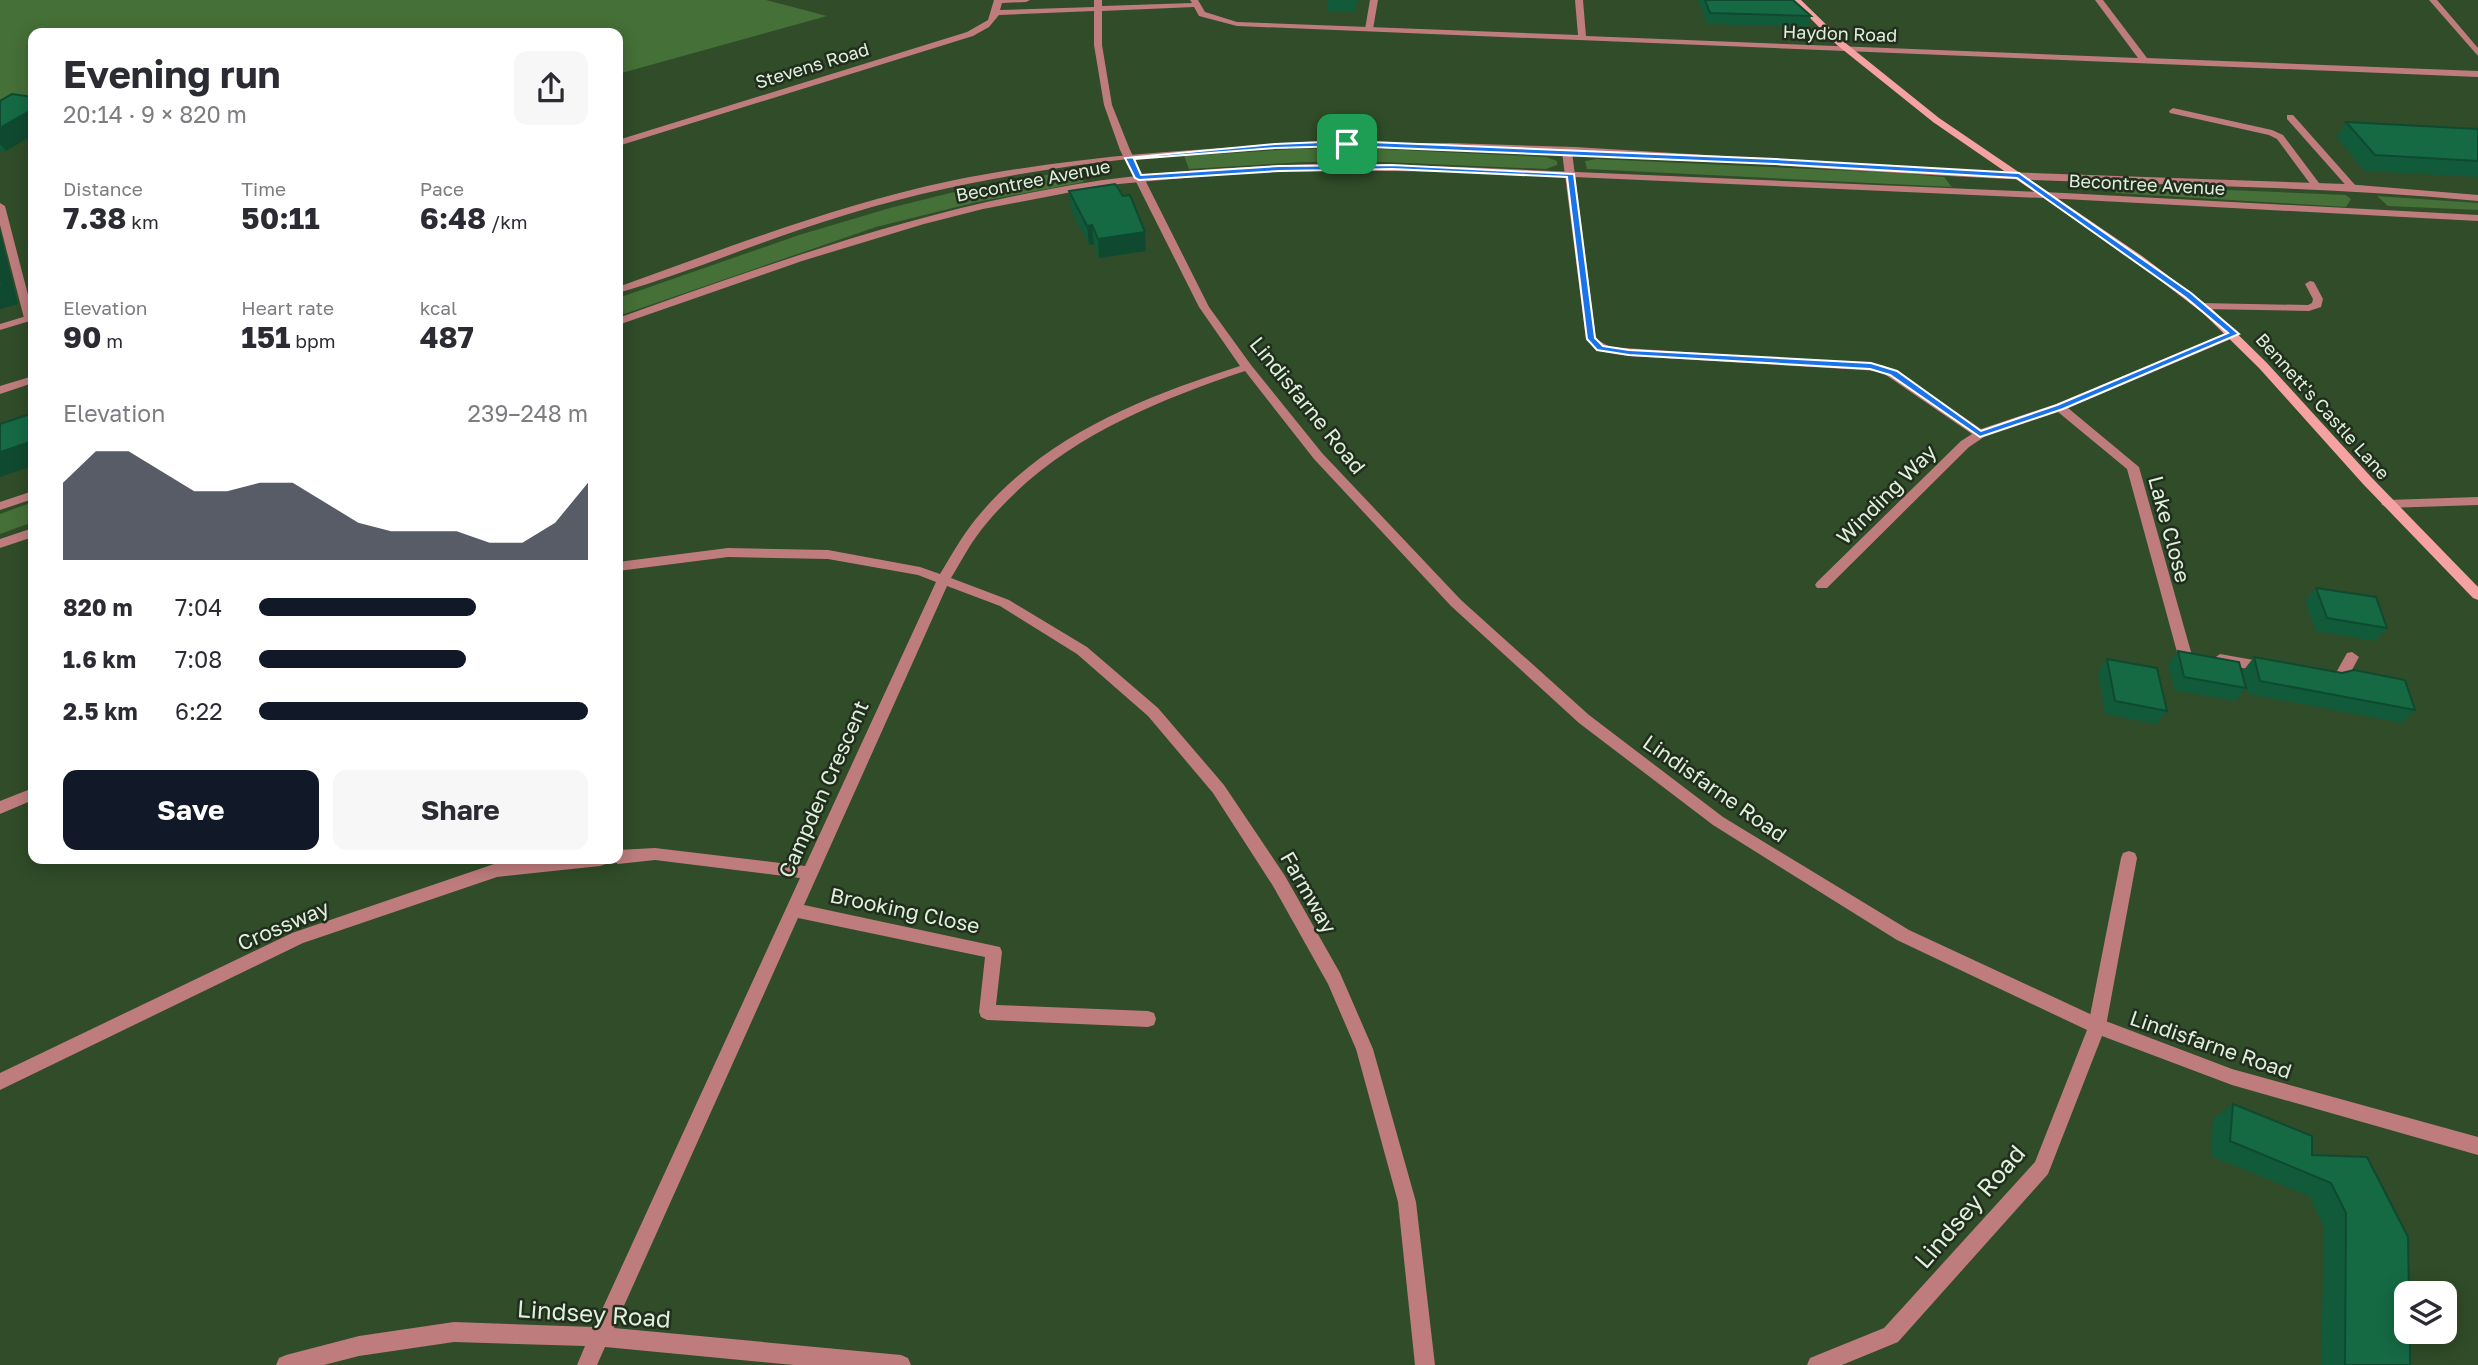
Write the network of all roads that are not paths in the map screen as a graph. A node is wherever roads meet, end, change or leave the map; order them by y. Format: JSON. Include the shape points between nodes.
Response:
{"nodes":[{"id":1,"x":1026,"y":0,"type":"edge"},
{"id":2,"x":1374,"y":0,"type":"edge"},
{"id":3,"x":1579,"y":0,"type":"edge"},
{"id":4,"x":1796,"y":0,"type":"edge"},
{"id":5,"x":2099,"y":0,"type":"edge"},
{"id":6,"x":2433,"y":0,"type":"edge"},
{"id":7,"x":998,"y":1,"type":"edge"},
{"id":8,"x":1194,"y":3,"type":"edge"},
{"id":9,"x":1098,"y":5,"type":"edge"},
{"id":10,"x":997,"y":13,"type":"junction"},
{"id":11,"x":1369,"y":29,"type":"junction"},
{"id":12,"x":1582,"y":38,"type":"junction"},
{"id":13,"x":1848,"y":50,"type":"junction"},
{"id":14,"x":2478,"y":53,"type":"edge"},
{"id":15,"x":2146,"y":62,"type":"junction"},
{"id":16,"x":2478,"y":74,"type":"edge"},
{"id":17,"x":2173,"y":111,"type":"dead end"},
{"id":18,"x":2290,"y":117,"type":"dead end"},
{"id":19,"x":623,"y":141,"type":"edge"},
{"id":20,"x":1567,"y":152,"type":"junction"},
{"id":21,"x":1129,"y":158,"type":"junction"},
{"id":22,"x":1571,"y":175,"type":"junction"},
{"id":23,"x":2019,"y":176,"type":"junction"},
{"id":24,"x":1139,"y":178,"type":"junction"},
{"id":25,"x":2318,"y":187,"type":"junction"},
{"id":26,"x":2353,"y":188,"type":"junction"},
{"id":27,"x":2050,"y":196,"type":"junction"},
{"id":28,"x":2362,"y":197,"type":"dead end"},
{"id":29,"x":2478,"y":198,"type":"edge"},
{"id":30,"x":0,"y":206,"type":"edge"},
{"id":31,"x":2370,"y":206,"type":"dead end"},
{"id":32,"x":2378,"y":215,"type":"junction"},
{"id":33,"x":2478,"y":218,"type":"edge"},
{"id":34,"x":2310,"y":284,"type":"dead end"},
{"id":35,"x":623,"y":288,"type":"edge"},
{"id":36,"x":2202,"y":306,"type":"junction"},
{"id":37,"x":28,"y":307,"type":"edge"},
{"id":38,"x":28,"y":319,"type":"edge"},
{"id":39,"x":623,"y":320,"type":"edge"},
{"id":40,"x":0,"y":327,"type":"edge"},
{"id":41,"x":2234,"y":334,"type":"junction"},
{"id":42,"x":1247,"y":367,"type":"junction"},
{"id":43,"x":28,"y":381,"type":"edge"},
{"id":44,"x":0,"y":390,"type":"edge"},
{"id":45,"x":2060,"y":407,"type":"junction"},
{"id":46,"x":1980,"y":434,"type":"junction"},
{"id":47,"x":28,"y":497,"type":"edge"},
{"id":48,"x":2478,"y":501,"type":"edge"},
{"id":49,"x":2387,"y":504,"type":"junction"},
{"id":50,"x":0,"y":506,"type":"edge"},
{"id":51,"x":28,"y":533,"type":"edge"},
{"id":52,"x":0,"y":544,"type":"edge"},
{"id":53,"x":623,"y":565,"type":"edge"},
{"id":54,"x":944,"y":578,"type":"junction"},
{"id":55,"x":1822,"y":585,"type":"dead end"},
{"id":56,"x":2478,"y":595,"type":"edge"},
{"id":57,"x":2352,"y":657,"type":"dead end"},
{"id":58,"x":2279,"y":670,"type":"edge"},
{"id":59,"x":2318,"y":677,"type":"edge"},
{"id":60,"x":28,"y":796,"type":"edge"},
{"id":61,"x":0,"y":808,"type":"edge"},
{"id":62,"x":623,"y":857,"type":"edge"},
{"id":63,"x":2129,"y":858,"type":"dead end"},
{"id":64,"x":553,"y":864,"type":"edge"},
{"id":65,"x":809,"y":873,"type":"junction"},
{"id":66,"x":794,"y":910,"type":"junction"},
{"id":67,"x":1148,"y":1019,"type":"dead end"},
{"id":68,"x":2097,"y":1026,"type":"junction"},
{"id":69,"x":0,"y":1082,"type":"edge"},
{"id":70,"x":2478,"y":1146,"type":"edge"},
{"id":71,"x":600,"y":1337,"type":"junction"},
{"id":72,"x":286,"y":1365,"type":"edge"},
{"id":73,"x":587,"y":1365,"type":"edge"},
{"id":74,"x":901,"y":1365,"type":"edge"},
{"id":75,"x":1425,"y":1365,"type":"edge"},
{"id":76,"x":1817,"y":1365,"type":"edge"}],
"edges":[{"from":1,"to":7,"type":"street"},
{"from":2,"to":11,"type":"street"},
{"from":3,"to":12,"type":"street"},
{"from":4,"to":13,"type":"main road","name":"Bennett's Castle Lane"},
{"from":5,"to":15,"type":"street"},
{"from":6,"to":14,"type":"street"},
{"from":7,"to":10,"type":"street"},
{"from":8,"to":9,"type":"street"},
{"from":8,"to":11,"type":"street","name":"Haydon Road","via":[[1202,14],[1237,24]]},
{"from":9,"to":10,"type":"street"},
{"from":9,"to":21,"type":"street","name":"Lindisfarne Road","via":[[1098,46],[1108,105]]},
{"from":10,"to":19,"type":"street","name":"Stevens Road","via":[[984,29],[970,34]]},
{"from":11,"to":12,"type":"street","name":"Haydon Road"},
{"from":12,"to":13,"type":"street","name":"Haydon Road"},
{"from":13,"to":15,"type":"street","name":"Haydon Road"},
{"from":13,"to":23,"type":"main road","name":"Bennett's Castle Lane","via":[[1919,109]]},
{"from":15,"to":16,"type":"street","name":"Haydon Road"},
{"from":17,"to":25,"type":"street","via":[[2272,133]]},
{"from":18,"to":26,"type":"street"},
{"from":20,"to":21,"type":"street","name":"Becontree Avenue","via":[[1347,144]]},
{"from":20,"to":22,"type":"street"},
{"from":20,"to":23,"type":"street","name":"Becontree Avenue"},
{"from":21,"to":24,"type":"street","name":"Lindisfarne Road"},
{"from":21,"to":35,"type":"street","name":"Becontree Avenue","via":[[952,184],[888,200]]},
{"from":22,"to":24,"type":"street","name":"Becontree Avenue","via":[[1392,167],[1279,168]]},
{"from":22,"to":27,"type":"street","name":"Becontree Avenue"},
{"from":22,"to":46,"type":"street","via":[[1591,339],[1600,348],[1871,366],[1894,373]]},
{"from":23,"to":25,"type":"street","name":"Becontree Avenue"},
{"from":23,"to":27,"type":"main road","name":"Bennett's Castle Lane"},
{"from":24,"to":39,"type":"street","name":"Becontree Avenue","via":[[973,208],[892,229]]},
{"from":24,"to":42,"type":"street","name":"Lindisfarne Road","via":[[1204,307]]},
{"from":25,"to":26,"type":"street","name":"Becontree Avenue"},
{"from":26,"to":28,"type":"street"},
{"from":26,"to":29,"type":"street","name":"Becontree Avenue"},
{"from":27,"to":32,"type":"street","name":"Becontree Avenue"},
{"from":27,"to":36,"type":"main road","name":"Bennett's Castle Lane"},
{"from":30,"to":37,"type":"street"},
{"from":31,"to":32,"type":"street"},
{"from":32,"to":33,"type":"street","name":"Becontree Avenue"},
{"from":34,"to":36,"type":"street","via":[[2318,299],[2317,305],[2309,308]]},
{"from":36,"to":41,"type":"main road","name":"Bennett's Castle Lane"},
{"from":38,"to":40,"type":"street"},
{"from":41,"to":45,"type":"street","name":"Winding Way"},
{"from":41,"to":49,"type":"main road","name":"Bennett's Castle Lane"},
{"from":42,"to":54,"type":"street","name":"Campden Crescent","via":[[1133,406],[1048,457],[1016,483],[981,522]]},
{"from":42,"to":68,"type":"street","name":"Lindisfarne Road","via":[[1318,456],[1456,603],[1584,719],[1718,821],[1903,935]]},
{"from":43,"to":44,"type":"street"},
{"from":45,"to":46,"type":"street","name":"Winding Way"},
{"from":45,"to":58,"type":"street","name":"Lake Close","via":[[2133,467],[2198,655]]},
{"from":46,"to":55,"type":"street","name":"Winding Way"},
{"from":47,"to":50,"type":"street"},
{"from":48,"to":49,"type":"street"},
{"from":49,"to":56,"type":"main road","name":"Bennett's Castle Lane"},
{"from":51,"to":52,"type":"street"},
{"from":53,"to":54,"type":"street","name":"Farmway","via":[[729,551],[793,550],[869,558]]},
{"from":54,"to":65,"type":"street","name":"Campden Crescent"},
{"from":54,"to":75,"type":"street","name":"Farmway","via":[[1016,608],[1094,657],[1148,704],[1256,841],[1313,938],[1360,1037],[1406,1200]]},
{"from":57,"to":59,"type":"street","via":[[2342,675]]},
{"from":60,"to":61,"type":"street"},
{"from":62,"to":65,"type":"street","via":[[655,854]]},
{"from":63,"to":68,"type":"street","name":"Lindsey Road"},
{"from":64,"to":69,"type":"street","name":"Crossway","via":[[497,870],[298,938]]},
{"from":65,"to":66,"type":"street","name":"Campden Crescent"},
{"from":66,"to":67,"type":"street","name":"Brooking Close","via":[[994,952],[987,1012]]},
{"from":66,"to":71,"type":"street","name":"Campden Crescent"},
{"from":68,"to":70,"type":"street","name":"Lindisfarne Road","via":[[2232,1077]]},
{"from":68,"to":76,"type":"street","name":"Lindsey Road","via":[[2042,1168],[1891,1335]]},
{"from":71,"to":72,"type":"street","name":"Lindsey Road","via":[[454,1332],[359,1346]]},
{"from":71,"to":73,"type":"street","name":"Campden Crescent"},
{"from":71,"to":74,"type":"street","name":"Lindsey Road"}]}
